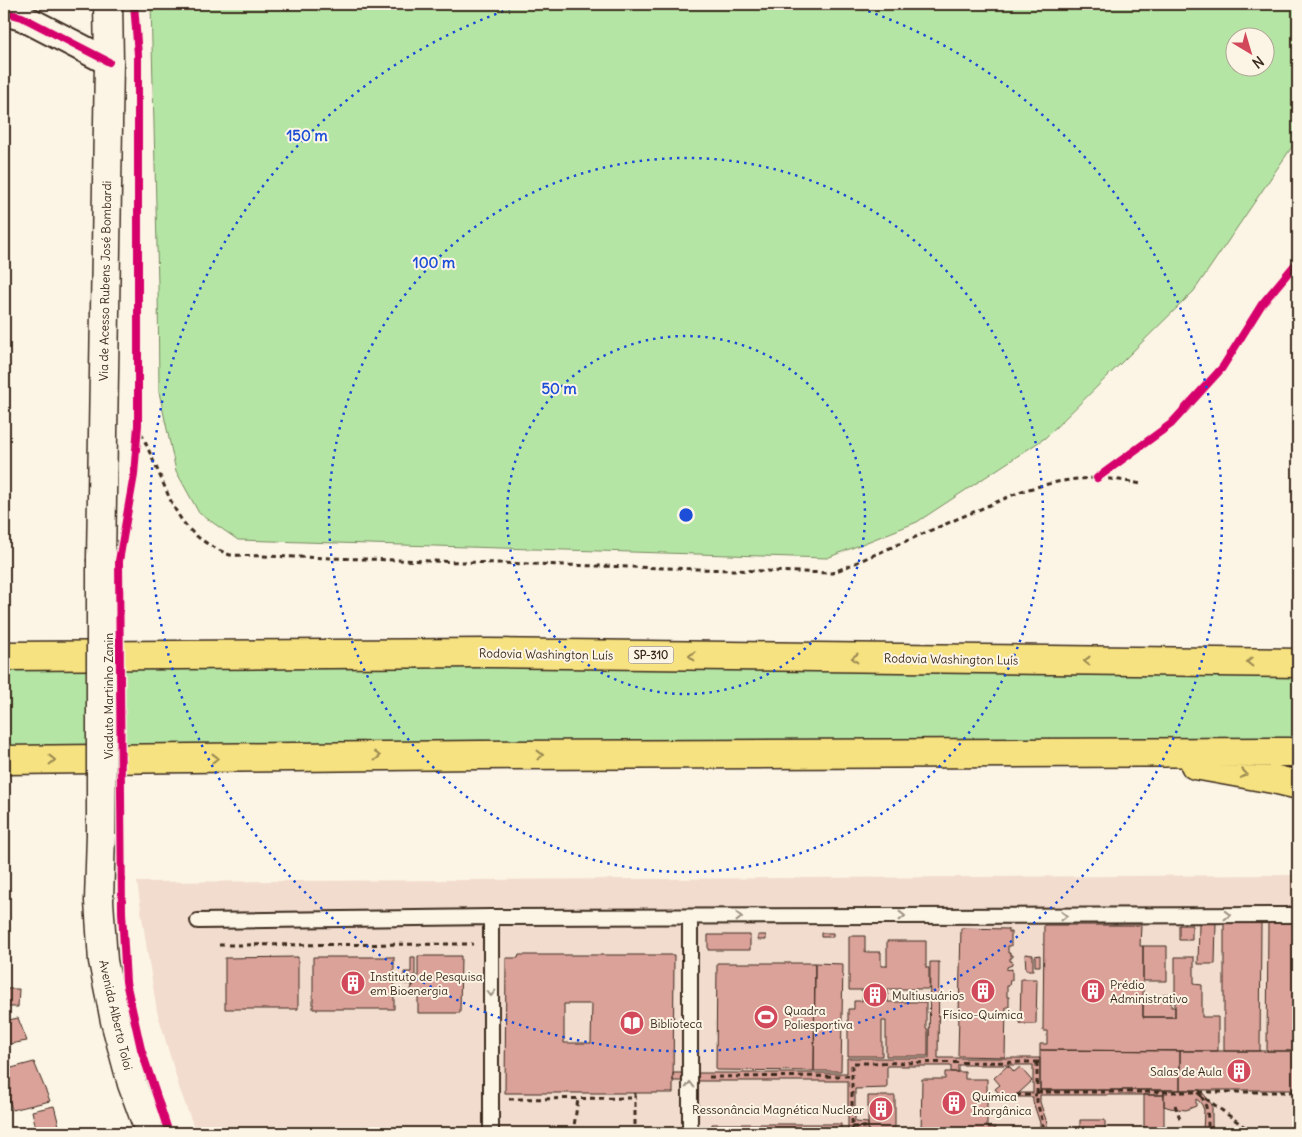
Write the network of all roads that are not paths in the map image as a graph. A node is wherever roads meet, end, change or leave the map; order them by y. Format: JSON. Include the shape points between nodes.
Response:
{"nodes":[{"id":1,"x":108,"y":4,"type":"edge"},
{"id":2,"x":16,"y":11,"type":"edge"},
{"id":3,"x":109,"y":62,"type":"junction"},
{"id":4,"x":101,"y":558,"type":"joint"},
{"id":5,"x":4,"y":656,"type":"edge"},
{"id":6,"x":1298,"y":663,"type":"edge"},
{"id":7,"x":1298,"y":752,"type":"edge"},
{"id":8,"x":952,"y":753,"type":"junction"},
{"id":9,"x":4,"y":760,"type":"edge"},
{"id":10,"x":1298,"y":785,"type":"edge"},
{"id":11,"x":101,"y":833,"type":"joint"},
{"id":12,"x":1298,"y":915,"type":"edge"},
{"id":13,"x":491,"y":917,"type":"junction"},
{"id":14,"x":690,"y":917,"type":"junction"},
{"id":15,"x":198,"y":921,"type":"dead end"},
{"id":16,"x":150,"y":1133,"type":"edge"},
{"id":17,"x":491,"y":1133,"type":"edge"},
{"id":18,"x":690,"y":1133,"type":"edge"}],
"edges":[{"from":1,"to":3,"type":"main road","name":"Via de Acesso Rubens José Bombardi"},
{"from":2,"to":3,"type":"street"},
{"from":3,"to":4,"type":"main road","name":"Via de Acesso Rubens José Bombardi"},
{"from":4,"to":11,"type":"main road","name":"Viaduto Martinho Zanin","bridge":true},
{"from":6,"to":5,"type":"highway","name":"Rodovia Washington Luís","number":"SP-310","one_way":true,"via":[[487,653]]},
{"from":7,"to":8,"type":"highway"},
{"from":9,"to":8,"type":"highway","one_way":true},
{"from":8,"to":10,"type":"highway","one_way":true,"via":[[1164,760]]},
{"from":11,"to":16,"type":"main road","name":"Avenida Alberto Toloi","via":[[99,901],[103,961],[132,1084]]},
{"from":14,"to":12,"type":"lane","one_way":true},
{"from":13,"to":14,"type":"lane"},
{"from":13,"to":15,"type":"lane"},
{"from":13,"to":17,"type":"lane","one_way":true},
{"from":18,"to":14,"type":"lane","one_way":true}]}
